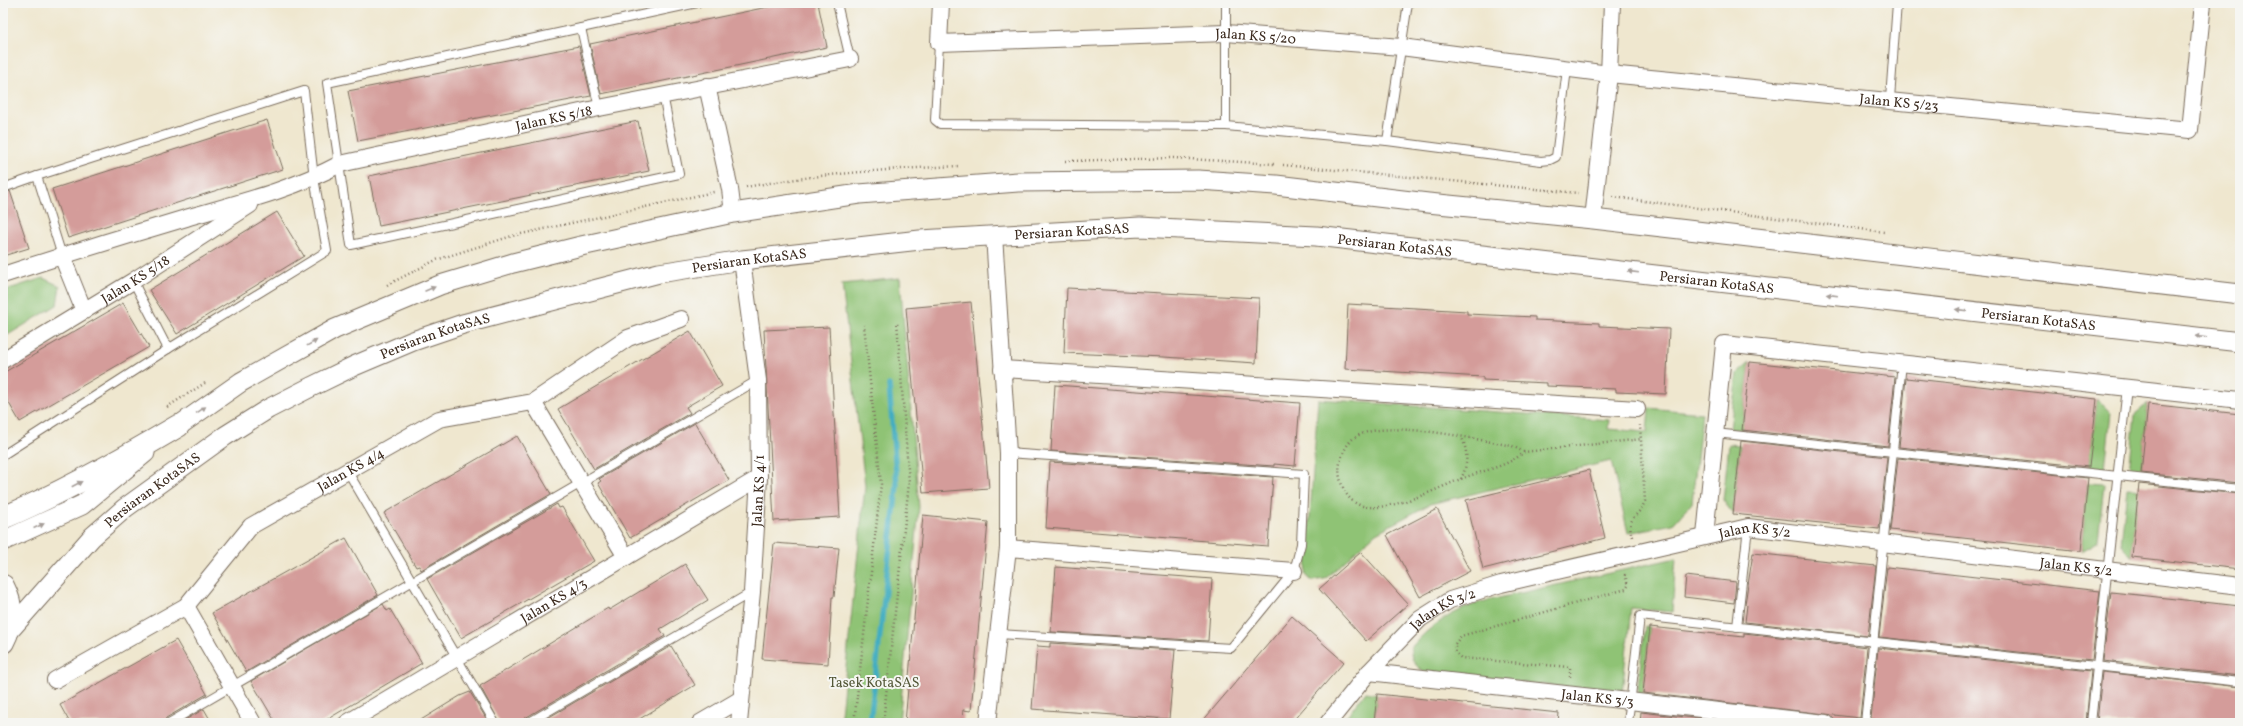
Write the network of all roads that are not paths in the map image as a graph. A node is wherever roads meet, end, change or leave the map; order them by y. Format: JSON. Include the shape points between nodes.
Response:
{"nodes":[{"id":1,"x":697,"y":3,"type":"edge"},
{"id":2,"x":837,"y":3,"type":"edge"},
{"id":3,"x":941,"y":3,"type":"edge"},
{"id":4,"x":1226,"y":3,"type":"edge"},
{"id":5,"x":1408,"y":3,"type":"edge"},
{"id":6,"x":1612,"y":3,"type":"edge"},
{"id":7,"x":1897,"y":3,"type":"edge"},
{"id":8,"x":2203,"y":3,"type":"edge"},
{"id":9,"x":581,"y":28,"type":"junction"},
{"id":10,"x":1226,"y":33,"type":"junction"},
{"id":11,"x":939,"y":43,"type":"junction"},
{"id":12,"x":1401,"y":47,"type":"junction"},
{"id":13,"x":850,"y":59,"type":"joint"},
{"id":14,"x":1567,"y":70,"type":"junction"},
{"id":15,"x":1609,"y":74,"type":"junction"},
{"id":16,"x":707,"y":86,"type":"junction"},
{"id":17,"x":663,"y":95,"type":"junction"},
{"id":18,"x":1890,"y":99,"type":"junction"},
{"id":19,"x":599,"y":108,"type":"junction"},
{"id":20,"x":1226,"y":126,"type":"junction"},
{"id":21,"x":1387,"y":141,"type":"junction"},
{"id":22,"x":340,"y":164,"type":"junction"},
{"id":23,"x":37,"y":176,"type":"junction"},
{"id":24,"x":314,"y":178,"type":"junction"},
{"id":25,"x":3,"y":188,"type":"edge"},
{"id":26,"x":265,"y":195,"type":"junction"},
{"id":27,"x":733,"y":212,"type":"junction"},
{"id":28,"x":1593,"y":219,"type":"junction"},
{"id":29,"x":994,"y":235,"type":"junction"},
{"id":30,"x":62,"y":256,"type":"junction"},
{"id":31,"x":742,"y":260,"type":"junction"},
{"id":32,"x":3,"y":275,"type":"edge"},
{"id":33,"x":134,"y":281,"type":"junction"},
{"id":34,"x":2240,"y":294,"type":"edge"},
{"id":35,"x":84,"y":311,"type":"junction"},
{"id":36,"x":681,"y":319,"type":"dead end"},
{"id":37,"x":2240,"y":342,"type":"edge"},
{"id":38,"x":168,"y":349,"type":"junction"},
{"id":39,"x":3,"y":360,"type":"edge"},
{"id":40,"x":1902,"y":363,"type":"junction"},
{"id":41,"x":1002,"y":369,"type":"junction"},
{"id":42,"x":758,"y":380,"type":"junction"},
{"id":43,"x":2127,"y":387,"type":"junction"},
{"id":44,"x":2240,"y":400,"type":"edge"},
{"id":45,"x":533,"y":402,"type":"junction"},
{"id":46,"x":1637,"y":408,"type":"road end"},
{"id":47,"x":178,"y":426,"type":"junction"},
{"id":48,"x":1715,"y":433,"type":"junction"},
{"id":49,"x":1892,"y":452,"type":"junction"},
{"id":50,"x":1008,"y":453,"type":"junction"},
{"id":51,"x":3,"y":455,"type":"edge"},
{"id":52,"x":348,"y":472,"type":"junction"},
{"id":53,"x":2118,"y":476,"type":"junction"},
{"id":54,"x":759,"y":478,"type":"junction"},
{"id":55,"x":581,"y":483,"type":"junction"},
{"id":56,"x":2240,"y":489,"type":"edge"},
{"id":57,"x":3,"y":518,"type":"edge"},
{"id":58,"x":1748,"y":527,"type":"junction"},
{"id":59,"x":1705,"y":536,"type":"junction"},
{"id":60,"x":3,"y":541,"type":"edge"},
{"id":61,"x":1883,"y":543,"type":"junction"},
{"id":62,"x":1008,"y":548,"type":"junction"},
{"id":63,"x":626,"y":557,"type":"junction"},
{"id":64,"x":2108,"y":570,"type":"junction"},
{"id":65,"x":1294,"y":571,"type":"junction"},
{"id":66,"x":412,"y":582,"type":"junction"},
{"id":67,"x":3,"y":586,"type":"edge"},
{"id":68,"x":2240,"y":586,"type":"edge"},
{"id":69,"x":752,"y":592,"type":"junction"},
{"id":70,"x":186,"y":606,"type":"junction"},
{"id":71,"x":1737,"y":627,"type":"junction"},
{"id":72,"x":999,"y":634,"type":"junction"},
{"id":73,"x":6,"y":636,"type":"edge"},
{"id":74,"x":1873,"y":642,"type":"junction"},
{"id":75,"x":457,"y":658,"type":"junction"},
{"id":76,"x":2097,"y":666,"type":"junction"},
{"id":77,"x":1368,"y":672,"type":"junction"},
{"id":78,"x":55,"y":680,"type":"dead end"},
{"id":79,"x":2240,"y":682,"type":"edge"},
{"id":80,"x":232,"y":686,"type":"junction"},
{"id":81,"x":741,"y":699,"type":"junction"},
{"id":82,"x":1630,"y":701,"type":"junction"},
{"id":83,"x":169,"y":723,"type":"edge"},
{"id":84,"x":254,"y":723,"type":"edge"},
{"id":85,"x":347,"y":723,"type":"edge"},
{"id":86,"x":495,"y":723,"type":"edge"},
{"id":87,"x":528,"y":723,"type":"edge"},
{"id":88,"x":700,"y":723,"type":"edge"},
{"id":89,"x":739,"y":723,"type":"edge"},
{"id":90,"x":988,"y":723,"type":"edge"},
{"id":91,"x":1328,"y":723,"type":"edge"},
{"id":92,"x":1628,"y":723,"type":"edge"},
{"id":93,"x":1826,"y":723,"type":"edge"},
{"id":94,"x":1865,"y":723,"type":"edge"},
{"id":95,"x":2091,"y":723,"type":"edge"}],
"edges":[{"from":1,"to":9,"type":"lane"},
{"from":2,"to":13,"type":"lane"},
{"from":3,"to":11,"type":"street"},
{"from":4,"to":10,"type":"lane"},
{"from":5,"to":12,"type":"lane"},
{"from":6,"to":15,"type":"street"},
{"from":7,"to":18,"type":"lane"},
{"from":8,"to":18,"type":"street","name":"Jalan KS 5/23","via":[[2190,130]]},
{"from":9,"to":19,"type":"lane"},
{"from":9,"to":22,"type":"lane","via":[[327,83]]},
{"from":10,"to":11,"type":"street","name":"Jalan KS 5/20"},
{"from":10,"to":12,"type":"street","name":"Jalan KS 5/20"},
{"from":10,"to":20,"type":"lane"},
{"from":11,"to":20,"type":"lane","via":[[935,120],[940,124]]},
{"from":12,"to":14,"type":"street","name":"Jalan KS 5/20"},
{"from":12,"to":21,"type":"lane"},
{"from":13,"to":16,"type":"street","name":"Jalan KS 5/18"},
{"from":14,"to":15,"type":"street","name":"Jalan KS 5/20"},
{"from":14,"to":21,"type":"lane","via":[[1556,157],[1550,160],[1541,161]]},
{"from":15,"to":18,"type":"street","name":"Jalan KS 5/23"},
{"from":15,"to":28,"type":"street"},
{"from":16,"to":17,"type":"street","name":"Jalan KS 5/18"},
{"from":16,"to":27,"type":"street"},
{"from":17,"to":19,"type":"street","name":"Jalan KS 5/18"},
{"from":17,"to":22,"type":"lane","via":[[679,174],[351,245]]},
{"from":19,"to":22,"type":"street","name":"Jalan KS 5/18"},
{"from":20,"to":21,"type":"lane"},
{"from":22,"to":24,"type":"street","name":"Jalan KS 5/18"},
{"from":23,"to":24,"type":"lane","via":[[304,91]]},
{"from":23,"to":25,"type":"lane"},
{"from":23,"to":30,"type":"lane"},
{"from":24,"to":26,"type":"street","name":"Jalan KS 5/18"},
{"from":24,"to":38,"type":"lane","via":[[327,251]]},
{"from":26,"to":30,"type":"street","name":"Jalan KS 5/18"},
{"from":26,"to":33,"type":"street","name":"Jalan KS 5/18"},
{"from":27,"to":28,"type":"street","via":[[859,194],[1018,182],[1198,180],[1276,185],[1428,204]]},
{"from":47,"to":27,"type":"street","one_way":true,"via":[[241,382],[335,329],[440,285],[581,246]]},
{"from":28,"to":34,"type":"street"},
{"from":29,"to":31,"type":"street","name":"Persiaran KotaSAS","via":[[920,240]]},
{"from":37,"to":29,"type":"street","name":"Persiaran KotaSAS","one_way":true,"via":[[1316,236],[1140,228]]},
{"from":29,"to":41,"type":"street"},
{"from":30,"to":32,"type":"street","name":"Jalan KS 5/18"},
{"from":30,"to":35,"type":"street"},
{"from":31,"to":42,"type":"street","name":"Jalan KS 4/1"},
{"from":31,"to":73,"type":"street","name":"Persiaran KotaSAS","via":[[659,273],[463,324],[413,341],[311,387],[225,436],[125,508],[92,537]]},
{"from":33,"to":35,"type":"street","name":"Jalan KS 5/18"},
{"from":33,"to":38,"type":"lane"},
{"from":35,"to":39,"type":"street","name":"Jalan KS 5/18"},
{"from":36,"to":45,"type":"street","name":"Jalan KS 4/4","via":[[628,338]]},
{"from":38,"to":51,"type":"lane"},
{"from":40,"to":43,"type":"street"},
{"from":40,"to":48,"type":"street","via":[[1724,344]]},
{"from":40,"to":49,"type":"lane"},
{"from":41,"to":46,"type":"street"},
{"from":41,"to":50,"type":"street"},
{"from":42,"to":54,"type":"street","name":"Jalan KS 4/1"},
{"from":42,"to":55,"type":"lane"},
{"from":43,"to":44,"type":"street"},
{"from":43,"to":53,"type":"lane"},
{"from":45,"to":52,"type":"street","name":"Jalan KS 4/4","via":[[439,419]]},
{"from":45,"to":55,"type":"street"},
{"from":57,"to":47,"type":"main road","one_way":true,"via":[[79,483]]},
{"from":60,"to":47,"type":"street","one_way":true,"via":[[82,505]]},
{"from":48,"to":49,"type":"lane"},
{"from":48,"to":59,"type":"street"},
{"from":49,"to":53,"type":"lane"},
{"from":49,"to":61,"type":"lane"},
{"from":50,"to":62,"type":"street"},
{"from":50,"to":65,"type":"lane","via":[[1304,474],[1301,544]]},
{"from":52,"to":66,"type":"lane"},
{"from":52,"to":70,"type":"street","name":"Jalan KS 4/4","via":[[250,526]]},
{"from":53,"to":56,"type":"lane"},
{"from":53,"to":64,"type":"lane"},
{"from":54,"to":63,"type":"street","name":"Jalan KS 4/3"},
{"from":54,"to":69,"type":"street","name":"Jalan KS 4/1"},
{"from":55,"to":63,"type":"street"},
{"from":55,"to":66,"type":"lane"},
{"from":58,"to":59,"type":"street","name":"Jalan KS 3/2"},
{"from":58,"to":61,"type":"street","name":"Jalan KS 3/2"},
{"from":58,"to":71,"type":"lane"},
{"from":59,"to":77,"type":"street","name":"Jalan KS 3/2","via":[[1501,584],[1450,600],[1420,619]]},
{"from":61,"to":64,"type":"street","name":"Jalan KS 3/2"},
{"from":61,"to":74,"type":"lane"},
{"from":62,"to":65,"type":"street"},
{"from":62,"to":72,"type":"street"},
{"from":63,"to":75,"type":"street","name":"Jalan KS 4/3"},
{"from":64,"to":68,"type":"street","name":"Jalan KS 3/2"},
{"from":64,"to":76,"type":"lane"},
{"from":65,"to":72,"type":"lane","via":[[1231,648]]},
{"from":66,"to":75,"type":"lane"},
{"from":66,"to":80,"type":"lane"},
{"from":67,"to":73,"type":"main road","name":"Persiaran KotaSAS","via":[[9,597],[12,614]]},
{"from":69,"to":81,"type":"street","name":"Jalan KS 4/1"},
{"from":69,"to":87,"type":"lane"},
{"from":70,"to":78,"type":"street","name":"Jalan KS 4/4"},
{"from":70,"to":80,"type":"street"},
{"from":71,"to":74,"type":"lane"},
{"from":71,"to":82,"type":"lane","via":[[1640,616]]},
{"from":72,"to":90,"type":"street"},
{"from":74,"to":76,"type":"lane"},
{"from":74,"to":94,"type":"lane"},
{"from":75,"to":85,"type":"street","name":"Jalan KS 4/3"},
{"from":75,"to":86,"type":"lane"},
{"from":76,"to":79,"type":"lane"},
{"from":76,"to":95,"type":"lane"},
{"from":77,"to":82,"type":"street","name":"Jalan KS 3/3"},
{"from":77,"to":91,"type":"street","name":"Jalan KS 3/2"},
{"from":80,"to":83,"type":"lane"},
{"from":80,"to":84,"type":"street"},
{"from":81,"to":88,"type":"street"},
{"from":81,"to":89,"type":"street","name":"Jalan KS 4/1"},
{"from":82,"to":92,"type":"lane"},
{"from":82,"to":93,"type":"street","name":"Jalan KS 3/3"}]}
